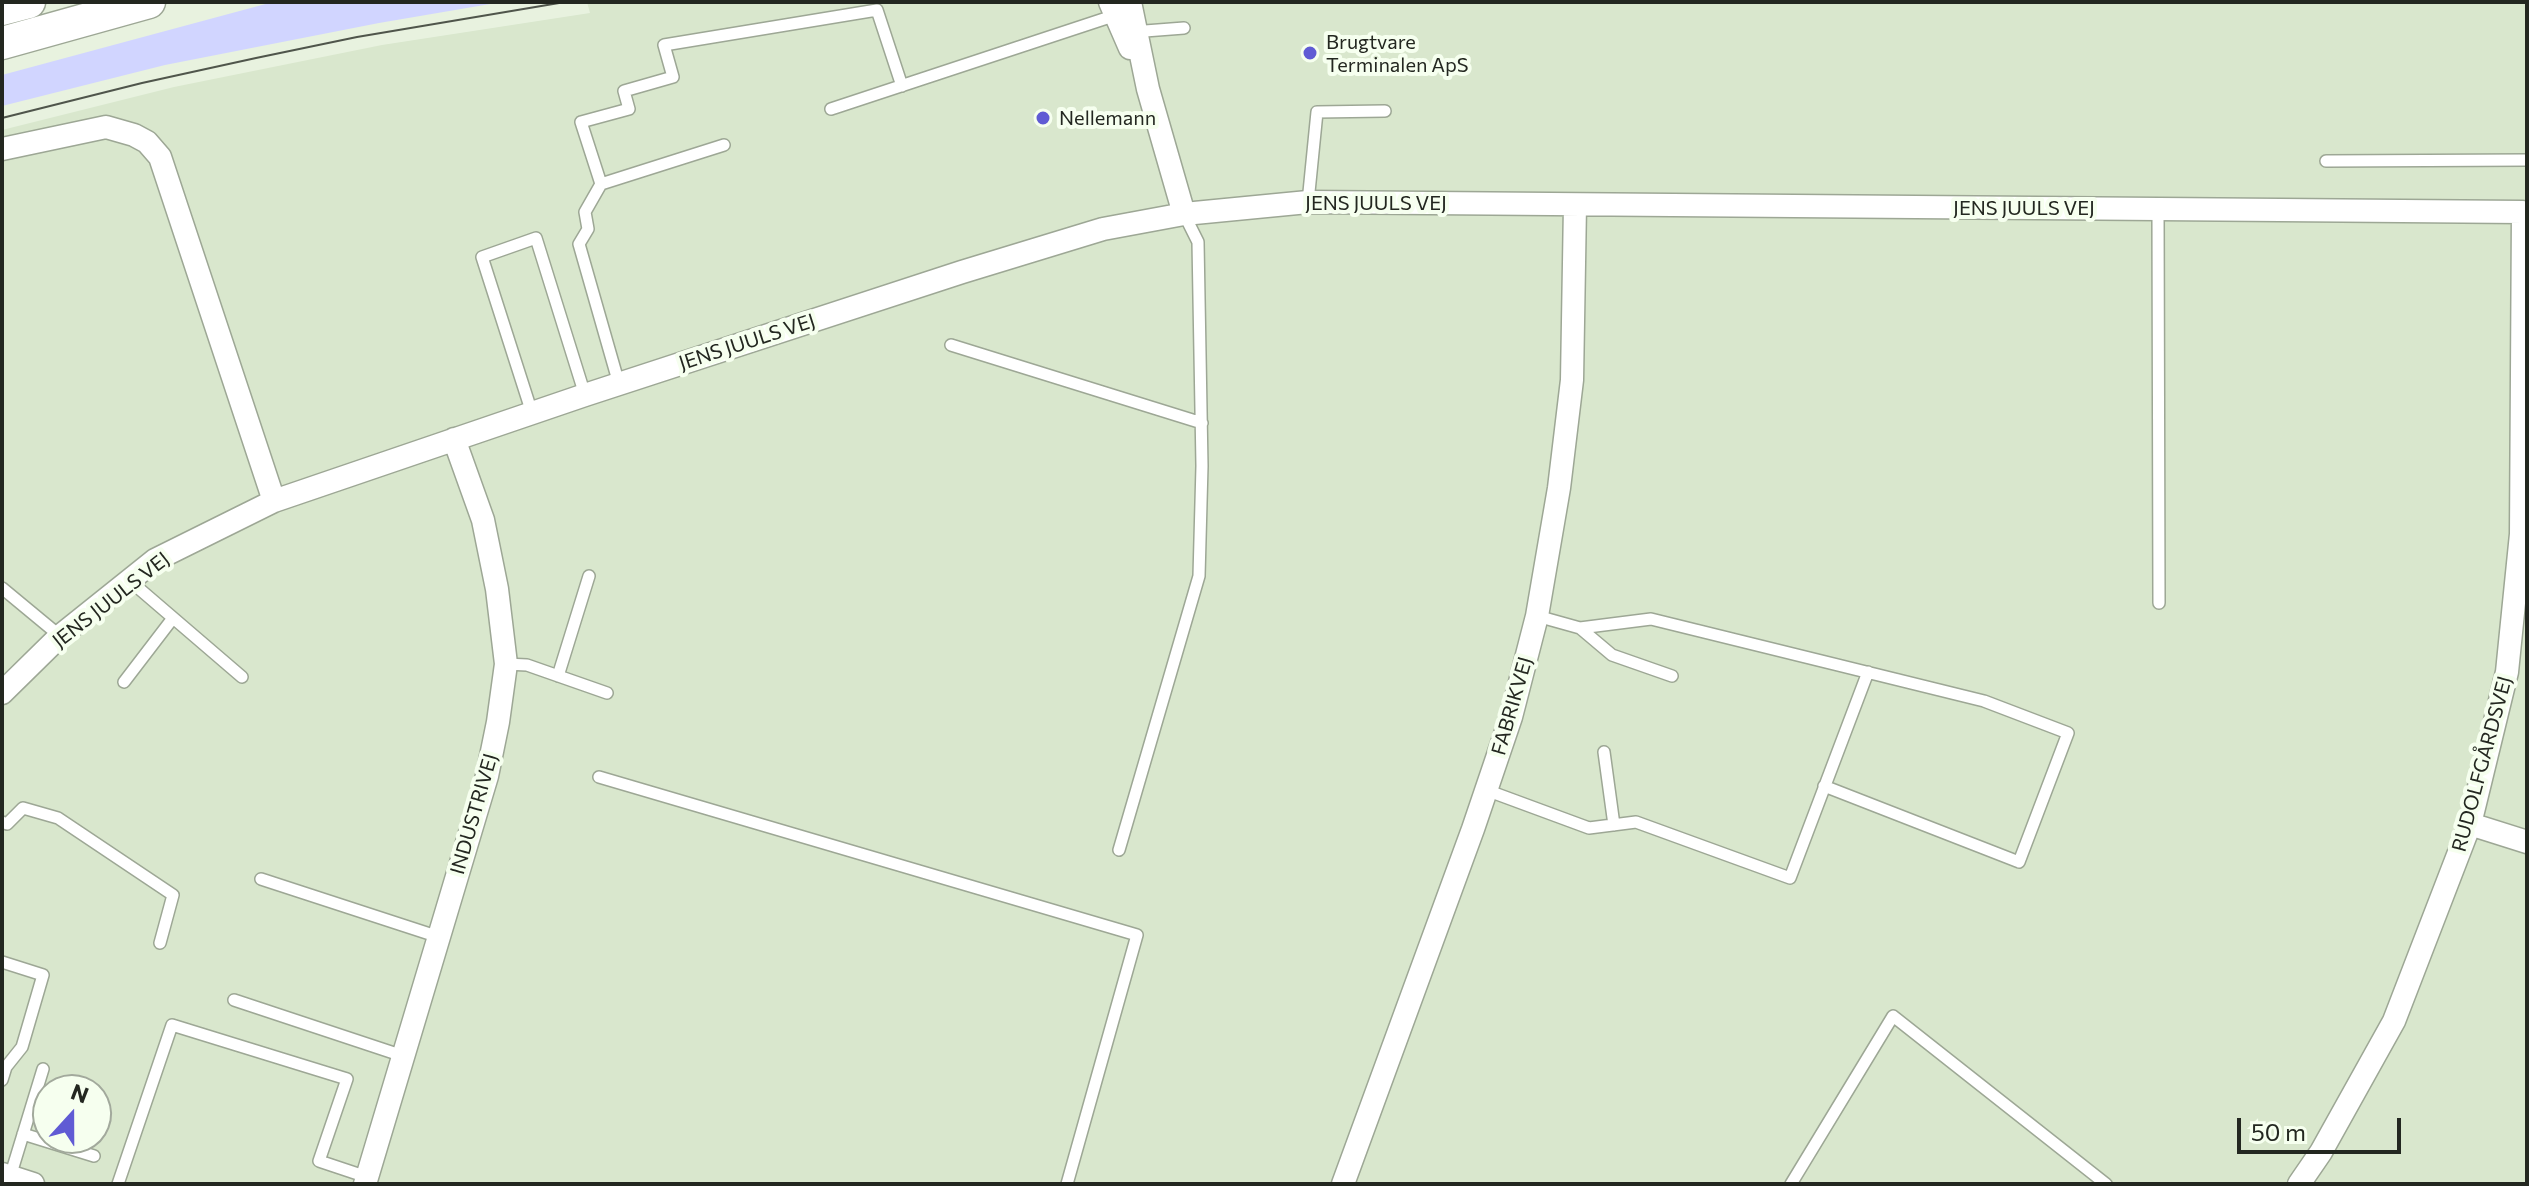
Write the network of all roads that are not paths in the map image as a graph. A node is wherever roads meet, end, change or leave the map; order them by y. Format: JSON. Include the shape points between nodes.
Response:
{"nodes":[{"id":1,"x":29,"y":2,"type":"edge"},
{"id":2,"x":149,"y":2,"type":"edge"},
{"id":3,"x":2,"y":9,"type":"edge"},
{"id":4,"x":1124,"y":15,"type":"edge"},
{"id":5,"x":1184,"y":28,"type":"dead end"},
{"id":6,"x":2,"y":43,"type":"edge"},
{"id":7,"x":902,"y":86,"type":"junction"},
{"id":8,"x":831,"y":109,"type":"dead end"},
{"id":9,"x":1385,"y":111,"type":"dead end"},
{"id":10,"x":724,"y":145,"type":"dead end"},
{"id":11,"x":2,"y":149,"type":"edge"},
{"id":12,"x":2527,"y":160,"type":"edge"},
{"id":13,"x":2326,"y":161,"type":"dead end"},
{"id":14,"x":601,"y":184,"type":"junction"},
{"id":15,"x":1308,"y":202,"type":"junction"},
{"id":16,"x":1575,"y":205,"type":"junction"},
{"id":17,"x":2158,"y":209,"type":"junction"},
{"id":18,"x":2523,"y":212,"type":"joint"},
{"id":19,"x":1184,"y":214,"type":"junction"},
{"id":20,"x":2525,"y":340,"type":"edge"},
{"id":21,"x":951,"y":345,"type":"dead end"},
{"id":22,"x":619,"y":384,"type":"junction"},
{"id":23,"x":585,"y":395,"type":"junction"},
{"id":24,"x":532,"y":413,"type":"junction"},
{"id":25,"x":1202,"y":423,"type":"junction"},
{"id":26,"x":454,"y":439,"type":"junction"},
{"id":27,"x":274,"y":501,"type":"junction"},
{"id":28,"x":589,"y":576,"type":"dead end"},
{"id":29,"x":129,"y":580,"type":"junction"},
{"id":30,"x":2,"y":588,"type":"edge"},
{"id":31,"x":2159,"y":603,"type":"dead end"},
{"id":32,"x":2520,"y":607,"type":"edge"},
{"id":33,"x":1537,"y":616,"type":"junction"},
{"id":34,"x":173,"y":618,"type":"junction"},
{"id":35,"x":1580,"y":628,"type":"junction"},
{"id":36,"x":60,"y":636,"type":"junction"},
{"id":37,"x":506,"y":664,"type":"junction"},
{"id":38,"x":1868,"y":672,"type":"junction"},
{"id":39,"x":558,"y":676,"type":"junction"},
{"id":40,"x":1672,"y":676,"type":"dead end"},
{"id":41,"x":242,"y":677,"type":"dead end"},
{"id":42,"x":124,"y":682,"type":"dead end"},
{"id":43,"x":2,"y":693,"type":"edge"},
{"id":44,"x":607,"y":693,"type":"dead end"},
{"id":45,"x":1604,"y":752,"type":"dead end"},
{"id":46,"x":599,"y":777,"type":"dead end"},
{"id":47,"x":1824,"y":786,"type":"junction"},
{"id":48,"x":1486,"y":790,"type":"junction"},
{"id":49,"x":2,"y":822,"type":"edge"},
{"id":50,"x":2470,"y":824,"type":"junction"},
{"id":51,"x":1614,"y":825,"type":"junction"},
{"id":52,"x":2527,"y":842,"type":"edge"},
{"id":53,"x":1119,"y":850,"type":"dead end"},
{"id":54,"x":261,"y":879,"type":"dead end"},
{"id":55,"x":439,"y":937,"type":"junction"},
{"id":56,"x":160,"y":943,"type":"dead end"},
{"id":57,"x":2,"y":962,"type":"edge"},
{"id":58,"x":234,"y":1000,"type":"dead end"},
{"id":59,"x":403,"y":1056,"type":"junction"},
{"id":60,"x":43,"y":1069,"type":"dead end"},
{"id":61,"x":2,"y":1080,"type":"edge"},
{"id":62,"x":23,"y":1134,"type":"junction"},
{"id":63,"x":94,"y":1156,"type":"dead end"},
{"id":64,"x":6,"y":1175,"type":"edge"},
{"id":65,"x":366,"y":1181,"type":"edge"},
{"id":66,"x":33,"y":1184,"type":"edge"},
{"id":67,"x":118,"y":1184,"type":"edge"},
{"id":68,"x":1067,"y":1184,"type":"edge"},
{"id":69,"x":1343,"y":1184,"type":"edge"},
{"id":70,"x":1791,"y":1184,"type":"edge"},
{"id":71,"x":2106,"y":1184,"type":"edge"},
{"id":72,"x":2299,"y":1184,"type":"edge"}],
"edges":[{"from":1,"to":3,"type":"main road"},
{"from":2,"to":6,"type":"main road"},
{"from":4,"to":5,"type":"lane"},
{"from":4,"to":7,"type":"lane"},
{"from":4,"to":19,"type":"street"},
{"from":7,"to":8,"type":"lane"},
{"from":7,"to":14,"type":"lane","via":[[877,10],[664,45],[673,77],[624,91],[629,109],[581,122]]},
{"from":9,"to":15,"type":"lane","via":[[1317,112]]},
{"from":10,"to":14,"type":"lane"},
{"from":11,"to":27,"type":"street","via":[[106,127],[147,142],[160,157]]},
{"from":12,"to":13,"type":"lane"},
{"from":14,"to":22,"type":"lane","via":[[585,212],[588,229],[579,244]]},
{"from":15,"to":16,"type":"street","name":"JENS JUULS VEJ"},
{"from":15,"to":19,"type":"street","name":"JENS JUULS VEJ"},
{"from":16,"to":17,"type":"street","name":"JENS JUULS VEJ"},
{"from":16,"to":33,"type":"street","name":"FABRIKVEJ","via":[[1572,380]]},
{"from":17,"to":18,"type":"street","name":"JENS JUULS VEJ"},
{"from":17,"to":31,"type":"lane"},
{"from":18,"to":20,"type":"street","name":"RUDOLFGÅRDSVEJ"},
{"from":19,"to":22,"type":"street","name":"JENS JUULS VEJ","via":[[1089,233]]},
{"from":19,"to":25,"type":"lane","via":[[1198,242]]},
{"from":20,"to":32,"type":"street","name":"RUDOLFGÅRDSVEJ"},
{"from":21,"to":25,"type":"lane"},
{"from":22,"to":23,"type":"street","name":"JENS JUULS VEJ"},
{"from":23,"to":24,"type":"street","name":"JENS JUULS VEJ"},
{"from":23,"to":24,"type":"lane","via":[[536,238],[509,247],[482,257]]},
{"from":24,"to":26,"type":"street","name":"JENS JUULS VEJ"},
{"from":25,"to":53,"type":"lane","via":[[1199,576]]},
{"from":26,"to":27,"type":"street","name":"JENS JUULS VEJ"},
{"from":26,"to":37,"type":"street","name":"INDUSTRIVEJ","via":[[483,520]]},
{"from":27,"to":29,"type":"street","name":"JENS JUULS VEJ","via":[[155,560]]},
{"from":28,"to":39,"type":"lane"},
{"from":29,"to":34,"type":"lane"},
{"from":29,"to":36,"type":"street","name":"JENS JUULS VEJ"},
{"from":30,"to":36,"type":"lane"},
{"from":32,"to":50,"type":"street","name":"RUDOLFGÅRDSVEJ"},
{"from":33,"to":35,"type":"lane"},
{"from":33,"to":48,"type":"street","name":"FABRIKVEJ"},
{"from":34,"to":41,"type":"lane"},
{"from":34,"to":42,"type":"lane"},
{"from":35,"to":38,"type":"lane","via":[[1651,619]]},
{"from":35,"to":40,"type":"lane","via":[[1612,655]]},
{"from":36,"to":43,"type":"street","name":"JENS JUULS VEJ"},
{"from":37,"to":39,"type":"lane"},
{"from":37,"to":55,"type":"street","name":"INDUSTRIVEJ","via":[[487,776]]},
{"from":38,"to":47,"type":"lane"},
{"from":38,"to":47,"type":"lane","via":[[1984,701],[2068,733],[2019,862]]},
{"from":39,"to":44,"type":"lane"},
{"from":45,"to":51,"type":"lane"},
{"from":46,"to":68,"type":"lane","via":[[1137,935]]},
{"from":47,"to":51,"type":"lane","via":[[1790,878],[1636,822]]},
{"from":48,"to":51,"type":"lane","via":[[1589,828]]},
{"from":48,"to":69,"type":"street","name":"FABRIKVEJ"},
{"from":49,"to":56,"type":"lane","via":[[7,824],[23,808],[58,818],[173,895]]},
{"from":50,"to":52,"type":"street"},
{"from":50,"to":72,"type":"street","name":"RUDOLFGÅRDSVEJ","via":[[2394,1021]]},
{"from":54,"to":55,"type":"lane"},
{"from":55,"to":59,"type":"street","name":"INDUSTRIVEJ"},
{"from":57,"to":61,"type":"lane","via":[[43,975],[22,1047]]},
{"from":58,"to":59,"type":"lane"},
{"from":59,"to":65,"type":"street","name":"INDUSTRIVEJ"},
{"from":60,"to":62,"type":"lane"},
{"from":62,"to":63,"type":"lane"},
{"from":62,"to":64,"type":"lane"},
{"from":64,"to":66,"type":"street"},
{"from":65,"to":67,"type":"lane","via":[[319,1161],[347,1079],[172,1025]]},
{"from":70,"to":71,"type":"lane","via":[[1893,1016]]}]}
